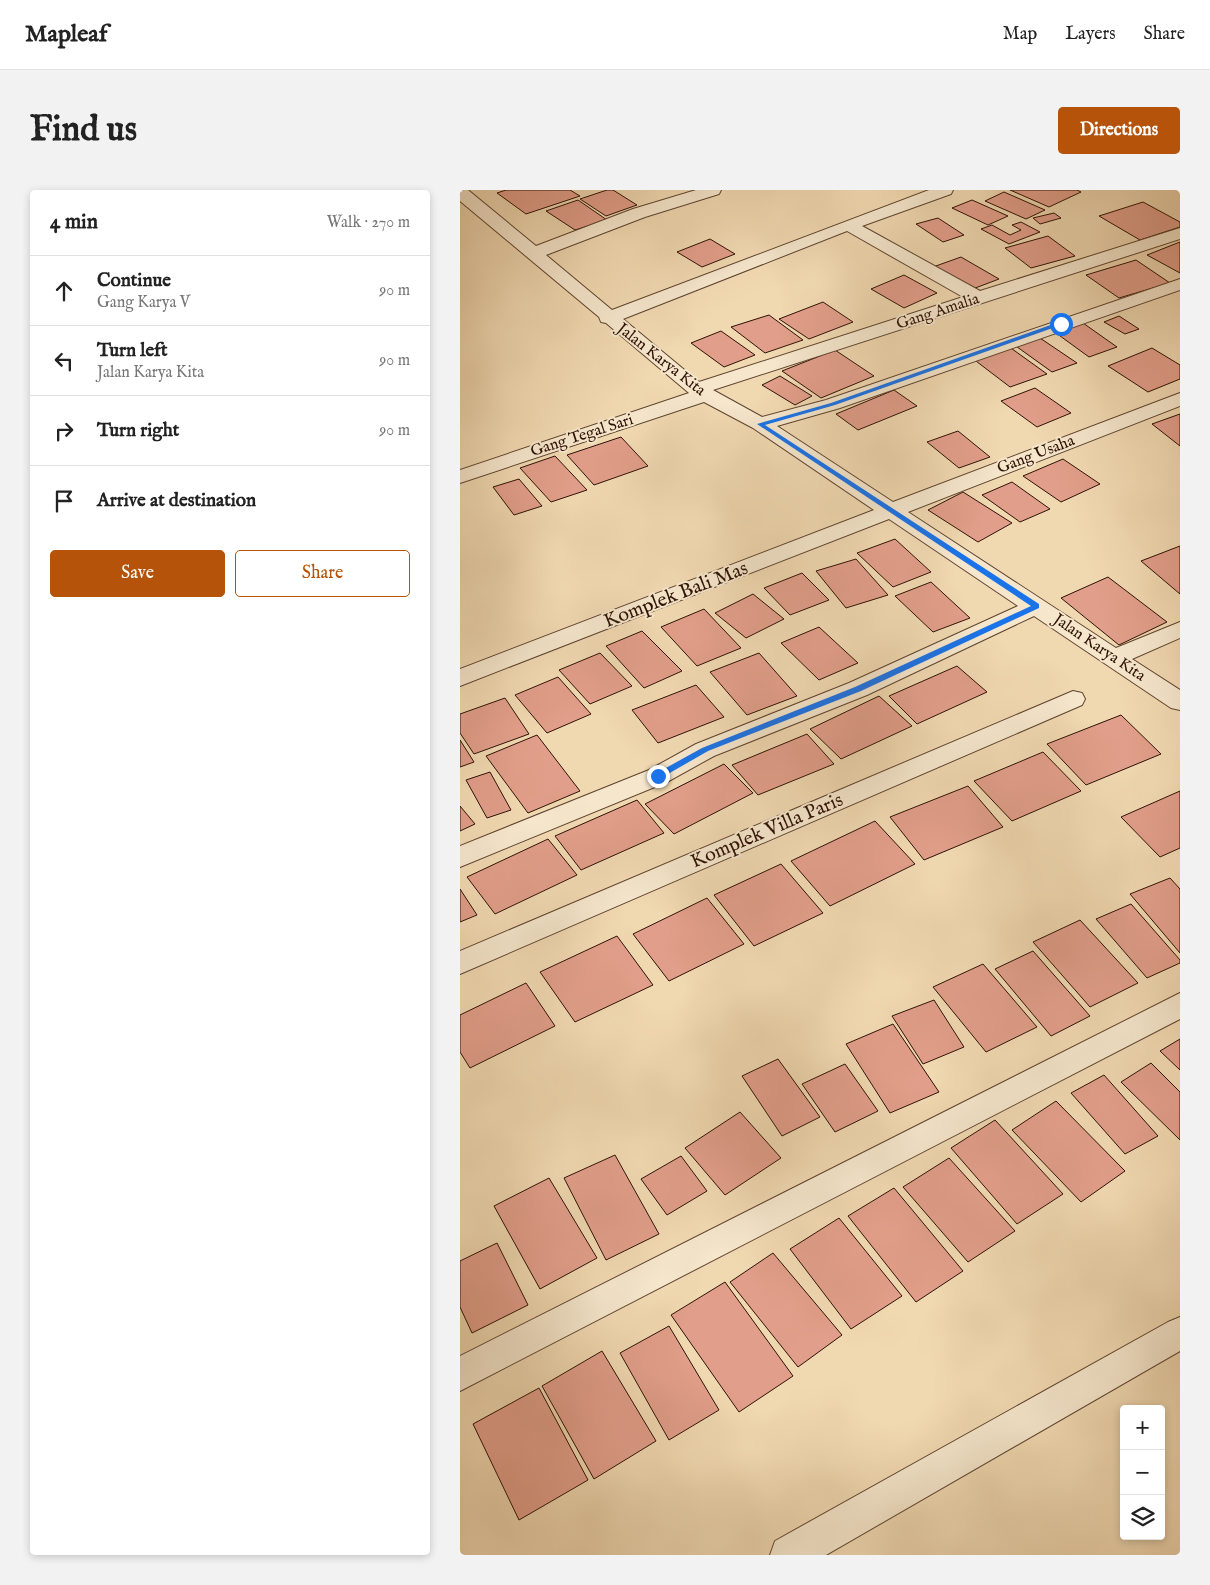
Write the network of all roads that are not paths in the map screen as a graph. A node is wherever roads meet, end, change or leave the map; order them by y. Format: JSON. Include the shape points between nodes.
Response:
{"nodes":[{"id":1,"x":713,"y":190,"type":"edge"},
{"id":2,"x":945,"y":190,"type":"edge"},
{"id":3,"x":465,"y":201,"type":"edge"},
{"id":4,"x":848,"y":225,"type":"junction"},
{"id":5,"x":1180,"y":233,"type":"edge"},
{"id":6,"x":534,"y":253,"type":"junction"},
{"id":7,"x":1180,"y":284,"type":"edge"},
{"id":8,"x":980,"y":299,"type":"junction"},
{"id":9,"x":608,"y":318,"type":"junction"},
{"id":10,"x":700,"y":392,"type":"junction"},
{"id":11,"x":1180,"y":399,"type":"edge"},
{"id":12,"x":760,"y":424,"type":"junction"},
{"id":13,"x":460,"y":477,"type":"edge"},
{"id":14,"x":892,"y":512,"type":"junction"},
{"id":15,"x":1036,"y":606,"type":"junction"},
{"id":16,"x":1180,"y":629,"type":"edge"},
{"id":17,"x":1114,"y":658,"type":"junction"},
{"id":18,"x":460,"y":678,"type":"edge"},
{"id":19,"x":1073,"y":699,"type":"dead end"},
{"id":20,"x":1180,"y":702,"type":"edge"},
{"id":21,"x":460,"y":857,"type":"edge"},
{"id":22,"x":460,"y":963,"type":"edge"},
{"id":23,"x":1180,"y":1005,"type":"edge"},
{"id":24,"x":1180,"y":1333,"type":"edge"},
{"id":25,"x":460,"y":1374,"type":"edge"},
{"id":26,"x":789,"y":1555,"type":"edge"}],
"edges":[{"from":1,"to":6,"type":"street"},
{"from":2,"to":4,"type":"street"},
{"from":3,"to":6,"type":"street","name":"Jalan Karya Kita"},
{"from":4,"to":8,"type":"street"},
{"from":4,"to":9,"type":"street"},
{"from":5,"to":8,"type":"street","name":"Gang Amalia"},
{"from":6,"to":9,"type":"street","name":"Jalan Karya Kita"},
{"from":7,"to":12,"type":"street","via":[[833,404]]},
{"from":8,"to":10,"type":"street","name":"Gang Amalia"},
{"from":9,"to":10,"type":"street","name":"Jalan Karya Kita"},
{"from":10,"to":12,"type":"street","name":"Jalan Karya Kita"},
{"from":10,"to":13,"type":"street","name":"Gang Tegal Sari"},
{"from":11,"to":14,"type":"street","name":"Gang Usaha"},
{"from":12,"to":14,"type":"street","name":"Jalan Karya Kita"},
{"from":14,"to":15,"type":"street","name":"Jalan Karya Kita"},
{"from":14,"to":18,"type":"street","name":"Komplek Bali Mas"},
{"from":15,"to":17,"type":"street","name":"Jalan Karya Kita"},
{"from":15,"to":21,"type":"street","via":[[858,689],[705,750],[658,776]]},
{"from":16,"to":17,"type":"street"},
{"from":17,"to":20,"type":"street","name":"Jalan Karya Kita"},
{"from":19,"to":22,"type":"street","name":"Komplek Villa Paris"},
{"from":23,"to":25,"type":"street"},
{"from":24,"to":26,"type":"street"}]}
